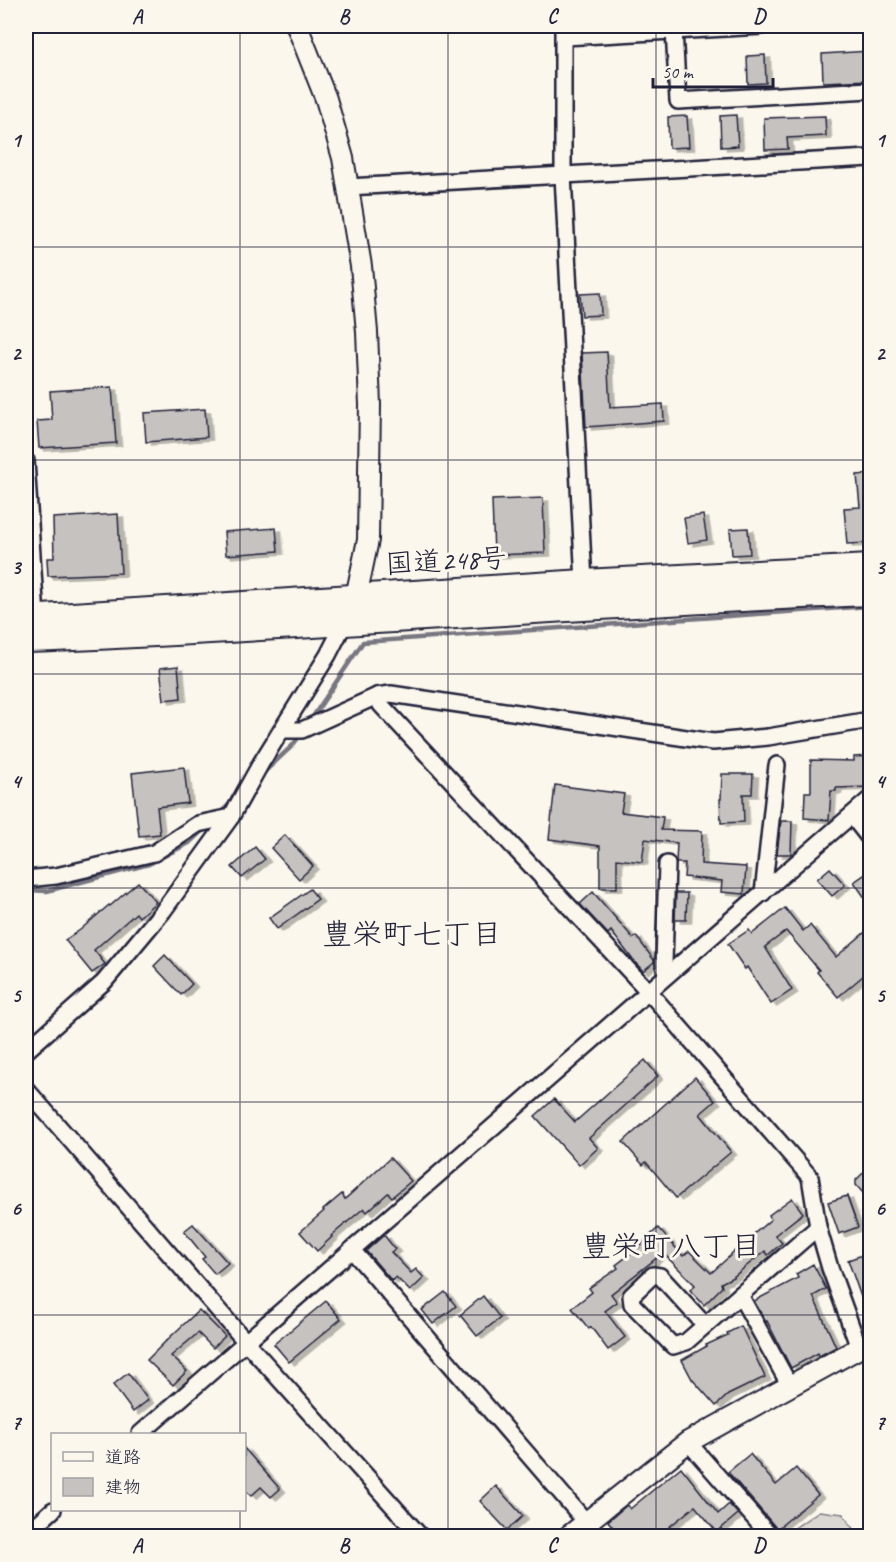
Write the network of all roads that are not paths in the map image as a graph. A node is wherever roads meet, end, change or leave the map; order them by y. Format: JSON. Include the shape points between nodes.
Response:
{"nodes":[{"id":1,"x":297,"y":26,"type":"edge"},
{"id":2,"x":762,"y":26,"type":"edge"},
{"id":3,"x":674,"y":30,"type":"junction"},
{"id":4,"x":563,"y":31,"type":"edge"},
{"id":5,"x":870,"y":90,"type":"edge"},
{"id":6,"x":870,"y":158,"type":"edge"},
{"id":7,"x":563,"y":175,"type":"junction"},
{"id":8,"x":348,"y":187,"type":"junction"},
{"id":9,"x":26,"y":461,"type":"edge"},
{"id":10,"x":870,"y":568,"type":"edge"},
{"id":11,"x":584,"y":583,"type":"junction"},
{"id":12,"x":870,"y":592,"type":"edge"},
{"id":13,"x":356,"y":597,"type":"junction"},
{"id":14,"x":345,"y":623,"type":"junction"},
{"id":15,"x":29,"y":625,"type":"edge"},
{"id":16,"x":377,"y":696,"type":"junction"},
{"id":17,"x":870,"y":720,"type":"edge"},
{"id":18,"x":282,"y":730,"type":"junction"},
{"id":19,"x":777,"y":765,"type":"dead end"},
{"id":20,"x":870,"y":799,"type":"edge"},
{"id":21,"x":852,"y":816,"type":"junction"},
{"id":22,"x":231,"y":817,"type":"junction"},
{"id":23,"x":870,"y":838,"type":"edge"},
{"id":24,"x":667,"y":864,"type":"dead end"},
{"id":25,"x":26,"y":879,"type":"edge"},
{"id":26,"x":763,"y":893,"type":"junction"},
{"id":27,"x":666,"y":975,"type":"junction"},
{"id":28,"x":649,"y":992,"type":"junction"},
{"id":29,"x":26,"y":1051,"type":"edge"},
{"id":30,"x":26,"y":1089,"type":"edge"},
{"id":31,"x":818,"y":1227,"type":"junction"},
{"id":32,"x":352,"y":1250,"type":"junction"},
{"id":33,"x":740,"y":1295,"type":"junction"},
{"id":34,"x":705,"y":1325,"type":"junction"},
{"id":35,"x":246,"y":1342,"type":"junction"},
{"id":36,"x":865,"y":1346,"type":"edge"},
{"id":37,"x":790,"y":1386,"type":"junction"},
{"id":38,"x":141,"y":1433,"type":"edge"},
{"id":39,"x":688,"y":1442,"type":"junction"},
{"id":40,"x":51,"y":1511,"type":"edge"},
{"id":41,"x":592,"y":1529,"type":"edge"},
{"id":42,"x":26,"y":1534,"type":"edge"},
{"id":43,"x":420,"y":1536,"type":"edge"},
{"id":44,"x":569,"y":1536,"type":"edge"},
{"id":45,"x":770,"y":1536,"type":"edge"}],
"edges":[{"from":1,"to":8,"type":"street","via":[[326,99]]},
{"from":2,"to":3,"type":"street"},
{"from":3,"to":4,"type":"street"},
{"from":3,"to":5,"type":"street","via":[[678,101]]},
{"from":4,"to":7,"type":"street"},
{"from":6,"to":7,"type":"street"},
{"from":7,"to":8,"type":"street"},
{"from":7,"to":11,"type":"street"},
{"from":8,"to":13,"type":"street","via":[[361,266],[370,405],[368,540]]},
{"from":9,"to":15,"type":"street"},
{"from":10,"to":11,"type":"highway","name":"国道248号"},
{"from":11,"to":13,"type":"highway","name":"国道248号"},
{"from":12,"to":14,"type":"highway","name":"国道248号"},
{"from":13,"to":14,"type":"street"},
{"from":13,"to":15,"type":"highway","name":"国道248号"},
{"from":14,"to":15,"type":"highway","name":"国道248号"},
{"from":14,"to":18,"type":"street"},
{"from":16,"to":17,"type":"street","via":[[392,694],[713,742]]},
{"from":16,"to":18,"type":"street","via":[[302,729]]},
{"from":16,"to":28,"type":"street","via":[[381,705]]},
{"from":18,"to":22,"type":"street"},
{"from":19,"to":26,"type":"street"},
{"from":20,"to":21,"type":"street"},
{"from":21,"to":23,"type":"street"},
{"from":21,"to":26,"type":"street"},
{"from":22,"to":25,"type":"street","via":[[198,824],[154,853],[56,876]]},
{"from":22,"to":29,"type":"street","via":[[163,911],[104,982]]},
{"from":24,"to":27,"type":"street"},
{"from":26,"to":27,"type":"street"},
{"from":27,"to":28,"type":"street"},
{"from":28,"to":31,"type":"street","via":[[810,1177]]},
{"from":28,"to":32,"type":"street"},
{"from":30,"to":35,"type":"street"},
{"from":31,"to":33,"type":"street"},
{"from":31,"to":36,"type":"street","via":[[830,1268]]},
{"from":32,"to":35,"type":"street"},
{"from":32,"to":41,"type":"street"},
{"from":33,"to":34,"type":"street"},
{"from":33,"to":37,"type":"street"},
{"from":34,"to":34,"type":"street","via":[[686,1342],[673,1346],[632,1304],[631,1296],[653,1275],[660,1276]]},
{"from":35,"to":38,"type":"street"},
{"from":35,"to":43,"type":"street"},
{"from":36,"to":37,"type":"street"},
{"from":37,"to":39,"type":"street"},
{"from":39,"to":41,"type":"street"},
{"from":39,"to":45,"type":"street"},
{"from":40,"to":42,"type":"street"},
{"from":41,"to":44,"type":"street"}]}
